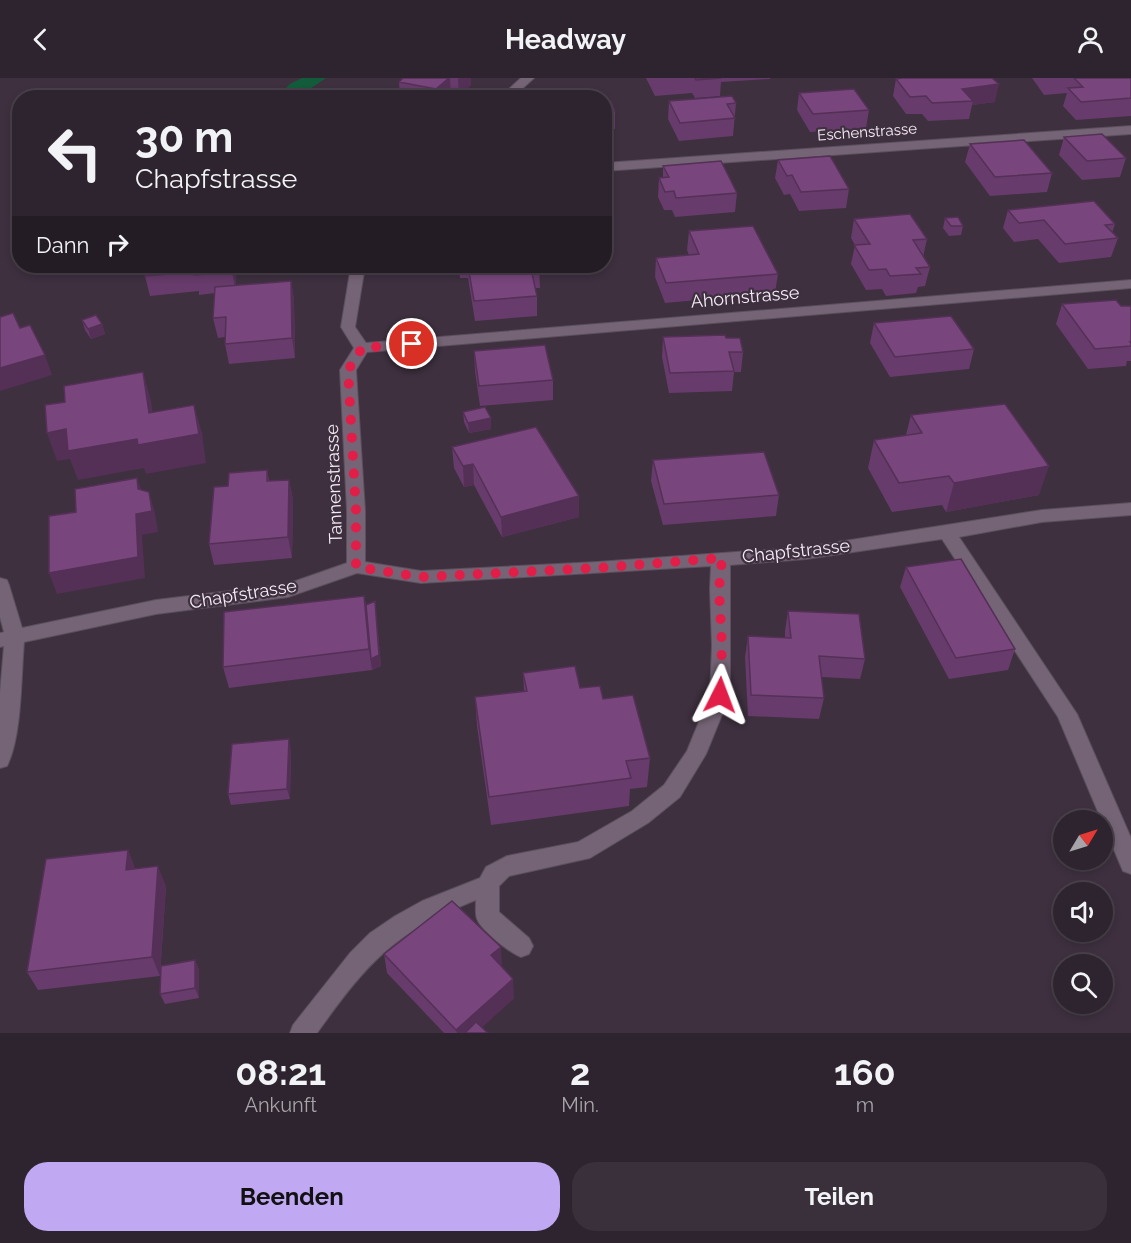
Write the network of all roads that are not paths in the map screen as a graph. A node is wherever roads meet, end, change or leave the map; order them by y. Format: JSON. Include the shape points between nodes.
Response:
{"nodes":[{"id":1,"x":528,"y":78,"type":"edge"},
{"id":2,"x":514,"y":90,"type":"edge"},
{"id":3,"x":1131,"y":130,"type":"edge"},
{"id":4,"x":612,"y":166,"type":"edge"},
{"id":5,"x":357,"y":273,"type":"edge"},
{"id":6,"x":1131,"y":284,"type":"edge"},
{"id":7,"x":362,"y":348,"type":"junction"},
{"id":8,"x":1127,"y":512,"type":"edge"},
{"id":9,"x":947,"y":532,"type":"junction"},
{"id":10,"x":722,"y":558,"type":"junction"},
{"id":11,"x":356,"y":567,"type":"junction"},
{"id":12,"x":0,"y":585,"type":"edge"},
{"id":13,"x":7,"y":638,"type":"edge"},
{"id":14,"x":4,"y":728,"type":"edge"},
{"id":15,"x":0,"y":760,"type":"edge"},
{"id":16,"x":1131,"y":864,"type":"edge"},
{"id":17,"x":488,"y":885,"type":"junction"},
{"id":18,"x":521,"y":946,"type":"dead end"},
{"id":19,"x":302,"y":1033,"type":"edge"}],
"edges":[{"from":1,"to":2,"type":"street"},
{"from":3,"to":4,"type":"street","name":"Eschenstrasse"},
{"from":5,"to":7,"type":"street","via":[[348,327]]},
{"from":6,"to":7,"type":"street","name":"Ahornstrasse"},
{"from":7,"to":11,"type":"street","name":"Tannenstrasse","via":[[348,370]]},
{"from":8,"to":9,"type":"street","name":"Chapfstrasse","via":[[1042,516]]},
{"from":9,"to":10,"type":"street","name":"Chapfstrasse","via":[[806,553]]},
{"from":9,"to":16,"type":"street","via":[[1067,714]]},
{"from":10,"to":11,"type":"street","name":"Chapfstrasse","via":[[421,577]]},
{"from":10,"to":17,"type":"street","via":[[720,695],[696,754],[672,791],[640,817],[582,850],[515,863],[494,874]]},
{"from":11,"to":13,"type":"street","name":"Chapfstrasse","via":[[288,590],[156,607]]},
{"from":12,"to":13,"type":"street"},
{"from":13,"to":14,"type":"street"},
{"from":14,"to":15,"type":"street"},
{"from":17,"to":18,"type":"street","via":[[487,916]]},
{"from":17,"to":19,"type":"street","via":[[416,916],[377,941]]}]}
